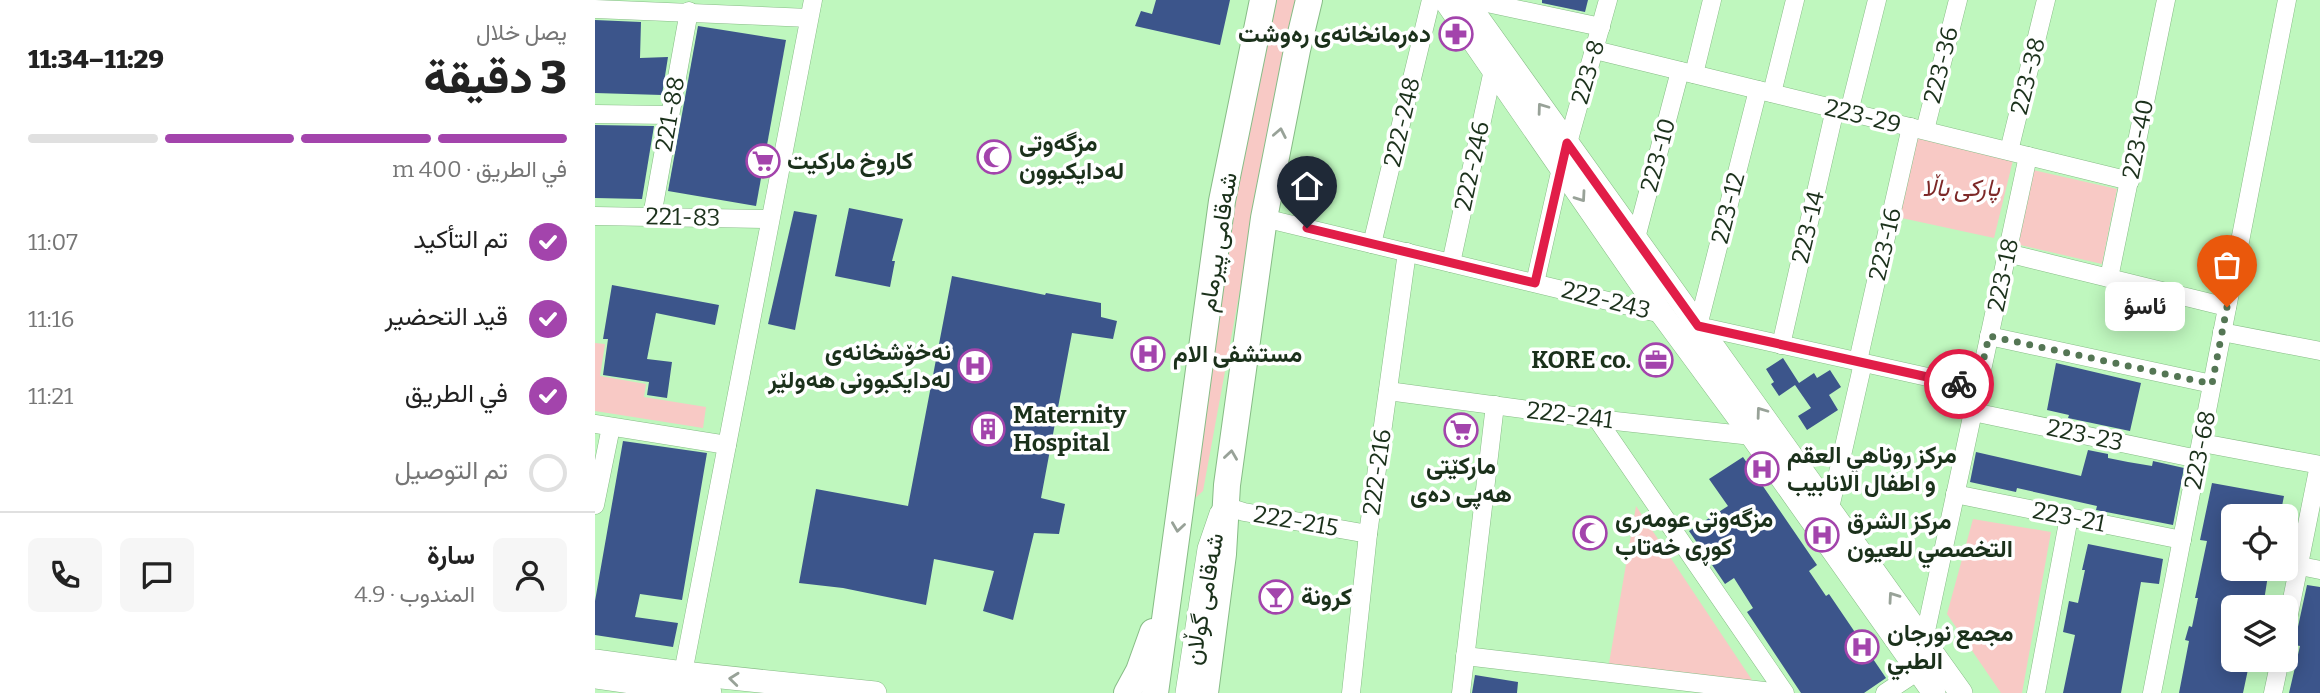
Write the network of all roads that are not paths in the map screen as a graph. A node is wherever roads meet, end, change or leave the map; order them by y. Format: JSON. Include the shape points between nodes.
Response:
{"nodes":[{"id":1,"x":813,"y":0,"type":"edge"},
{"id":2,"x":1263,"y":0,"type":"edge"},
{"id":3,"x":1431,"y":0,"type":"edge"},
{"id":4,"x":1445,"y":0,"type":"edge"},
{"id":5,"x":1465,"y":0,"type":"edge"},
{"id":6,"x":1473,"y":0,"type":"edge"},
{"id":7,"x":1608,"y":0,"type":"edge"},
{"id":8,"x":1712,"y":0,"type":"edge"},
{"id":9,"x":1795,"y":0,"type":"edge"},
{"id":10,"x":1877,"y":0,"type":"edge"},
{"id":11,"x":1958,"y":0,"type":"edge"},
{"id":12,"x":2046,"y":0,"type":"edge"},
{"id":13,"x":2166,"y":0,"type":"edge"},
{"id":14,"x":2287,"y":0,"type":"edge"},
{"id":15,"x":1311,"y":5,"type":"edge"},
{"id":16,"x":595,"y":9,"type":"edge"},
{"id":17,"x":688,"y":11,"type":"junction"},
{"id":18,"x":809,"y":18,"type":"junction"},
{"id":19,"x":1601,"y":27,"type":"junction"},
{"id":20,"x":1595,"y":50,"type":"junction"},
{"id":21,"x":1493,"y":69,"type":"junction"},
{"id":22,"x":1687,"y":73,"type":"junction"},
{"id":23,"x":1765,"y":92,"type":"junction"},
{"id":24,"x":1842,"y":110,"type":"junction"},
{"id":25,"x":595,"y":114,"type":"edge"},
{"id":26,"x":670,"y":115,"type":"junction"},
{"id":27,"x":1918,"y":129,"type":"junction"},
{"id":28,"x":1567,"y":143,"type":"junction"},
{"id":29,"x":2009,"y":151,"type":"junction"},
{"id":30,"x":2028,"y":156,"type":"junction"},
{"id":31,"x":1561,"y":168,"type":"junction"},
{"id":32,"x":2130,"y":181,"type":"junction"},
{"id":33,"x":595,"y":216,"type":"edge"},
{"id":34,"x":652,"y":216,"type":"junction"},
{"id":35,"x":1264,"y":218,"type":"junction"},
{"id":36,"x":770,"y":219,"type":"junction"},
{"id":37,"x":1636,"y":238,"type":"junction"},
{"id":38,"x":1372,"y":244,"type":"junction"},
{"id":39,"x":1406,"y":252,"type":"junction"},
{"id":40,"x":2007,"y":253,"type":"junction"},
{"id":41,"x":1451,"y":263,"type":"junction"},
{"id":42,"x":2109,"y":278,"type":"junction"},
{"id":43,"x":1535,"y":283,"type":"junction"},
{"id":44,"x":2227,"y":307,"type":"junction"},
{"id":45,"x":1662,"y":313,"type":"junction"},
{"id":46,"x":1689,"y":332,"type":"junction"},
{"id":47,"x":2222,"y":332,"type":"junction"},
{"id":48,"x":1989,"y":336,"type":"junction"},
{"id":49,"x":1781,"y":345,"type":"junction"},
{"id":50,"x":2320,"y":351,"type":"edge"},
{"id":51,"x":1860,"y":362,"type":"junction"},
{"id":52,"x":2212,"y":384,"type":"junction"},
{"id":53,"x":1977,"y":388,"type":"junction"},
{"id":54,"x":1388,"y":391,"type":"junction"},
{"id":55,"x":1495,"y":405,"type":"junction"},
{"id":56,"x":1973,"y":412,"type":"junction"},
{"id":57,"x":1597,"y":419,"type":"junction"},
{"id":58,"x":603,"y":426,"type":"edge"},
{"id":59,"x":1752,"y":436,"type":"junction"},
{"id":60,"x":727,"y":445,"type":"junction"},
{"id":61,"x":2200,"y":451,"type":"junction"},
{"id":62,"x":2319,"y":465,"type":"edge"},
{"id":63,"x":1955,"y":494,"type":"junction"},
{"id":64,"x":595,"y":505,"type":"edge"},
{"id":65,"x":1224,"y":506,"type":"junction"},
{"id":66,"x":1830,"y":508,"type":"junction"},
{"id":67,"x":2069,"y":517,"type":"junction"},
{"id":68,"x":1368,"y":534,"type":"junction"},
{"id":69,"x":2182,"y":540,"type":"junction"},
{"id":70,"x":2300,"y":566,"type":"junction"},
{"id":71,"x":2320,"y":570,"type":"edge"},
{"id":72,"x":1169,"y":592,"type":"junction"},
{"id":73,"x":2294,"y":595,"type":"edge"},
{"id":74,"x":1923,"y":640,"type":"junction"},
{"id":75,"x":1465,"y":656,"type":"junction"},
{"id":76,"x":595,"y":661,"type":"edge"},
{"id":77,"x":1919,"y":671,"type":"junction"},
{"id":78,"x":2277,"y":672,"type":"edge"},
{"id":79,"x":683,"y":673,"type":"junction"},
{"id":80,"x":595,"y":677,"type":"edge"},
{"id":81,"x":710,"y":693,"type":"edge"},
{"id":82,"x":875,"y":693,"type":"edge"},
{"id":83,"x":1127,"y":693,"type":"edge"},
{"id":84,"x":1155,"y":693,"type":"edge"},
{"id":85,"x":1187,"y":693,"type":"edge"},
{"id":86,"x":1205,"y":693,"type":"edge"},
{"id":87,"x":1351,"y":693,"type":"edge"},
{"id":88,"x":1461,"y":693,"type":"edge"},
{"id":89,"x":1783,"y":693,"type":"edge"},
{"id":90,"x":1885,"y":693,"type":"edge"},
{"id":91,"x":1934,"y":693,"type":"edge"},
{"id":92,"x":1961,"y":693,"type":"edge"},
{"id":93,"x":2036,"y":693,"type":"edge"},
{"id":94,"x":2152,"y":693,"type":"edge"},
{"id":95,"x":2273,"y":693,"type":"edge"}],
"edges":[{"from":1,"to":18,"type":"street"},
{"from":2,"to":72,"type":"highway","name":"شەقامی پیرمام","one_way":true,"via":[[1222,201]]},
{"from":3,"to":38,"type":"street","name":"222-248"},
{"from":4,"to":21,"type":"main road"},
{"from":28,"to":5,"type":"main road","one_way":true},
{"from":6,"to":19,"type":"street"},
{"from":7,"to":19,"type":"street","name":"223-8"},
{"from":8,"to":22,"type":"street","name":"223-10"},
{"from":9,"to":23,"type":"street","name":"223-12"},
{"from":10,"to":24,"type":"street","name":"223-14"},
{"from":11,"to":27,"type":"street","name":"223-36"},
{"from":12,"to":29,"type":"street","name":"223-38"},
{"from":13,"to":32,"type":"street","name":"223-40"},
{"from":14,"to":44,"type":"street","name":"223-68"},
{"from":35,"to":15,"type":"highway","name":"شەقامی پیرمام","one_way":true},
{"from":16,"to":17,"type":"street"},
{"from":17,"to":18,"type":"street"},
{"from":17,"to":26,"type":"street","name":"221-88"},
{"from":18,"to":36,"type":"street"},
{"from":19,"to":20,"type":"street","name":"223-8"},
{"from":20,"to":22,"type":"street","name":"223-29"},
{"from":20,"to":28,"type":"street","name":"223-8"},
{"from":21,"to":31,"type":"main road"},
{"from":21,"to":41,"type":"street","name":"222-246"},
{"from":22,"to":23,"type":"street","name":"223-29"},
{"from":22,"to":37,"type":"street","name":"223-10"},
{"from":23,"to":24,"type":"street","name":"223-29"},
{"from":23,"to":46,"type":"street","name":"223-12"},
{"from":24,"to":27,"type":"street","name":"223-29"},
{"from":24,"to":49,"type":"street","name":"223-14"},
{"from":25,"to":26,"type":"street"},
{"from":26,"to":34,"type":"street","name":"221-88"},
{"from":27,"to":29,"type":"street","name":"223-29"},
{"from":27,"to":51,"type":"street","name":"223-16"},
{"from":28,"to":31,"type":"street","name":"223-8"},
{"from":28,"to":37,"type":"main road"},
{"from":29,"to":30,"type":"street","name":"223-29"},
{"from":30,"to":32,"type":"street","name":"223-29"},
{"from":30,"to":40,"type":"street","name":"223-18"},
{"from":31,"to":43,"type":"street","name":"223-8"},
{"from":31,"to":45,"type":"main road","one_way":true},
{"from":32,"to":42,"type":"street","name":"223-40"},
{"from":33,"to":34,"type":"street","name":"221-83"},
{"from":34,"to":36,"type":"street","name":"221-83"},
{"from":35,"to":38,"type":"street","name":"222-243"},
{"from":65,"to":35,"type":"highway","name":"شەقامی پیرمام","one_way":true},
{"from":36,"to":60,"type":"street"},
{"from":37,"to":46,"type":"main road"},
{"from":38,"to":39,"type":"street","name":"222-243"},
{"from":39,"to":41,"type":"street","name":"222-243"},
{"from":39,"to":54,"type":"street","name":"222-216"},
{"from":40,"to":42,"type":"street"},
{"from":40,"to":48,"type":"street","name":"223-18"},
{"from":41,"to":43,"type":"street","name":"222-243"},
{"from":42,"to":44,"type":"street"},
{"from":43,"to":45,"type":"street","name":"222-243"},
{"from":44,"to":47,"type":"street","name":"223-68"},
{"from":45,"to":46,"type":"main road"},
{"from":46,"to":49,"type":"street"},
{"from":46,"to":59,"type":"main road"},
{"from":66,"to":46,"type":"main road","one_way":true},
{"from":47,"to":50,"type":"street"},
{"from":47,"to":52,"type":"street","name":"223-68"},
{"from":48,"to":52,"type":"street"},
{"from":48,"to":53,"type":"street","name":"223-18"},
{"from":49,"to":51,"type":"street"},
{"from":51,"to":53,"type":"street"},
{"from":51,"to":66,"type":"street","name":"223-16"},
{"from":52,"to":61,"type":"street","name":"223-68"},
{"from":53,"to":56,"type":"street","name":"223-18"},
{"from":54,"to":55,"type":"street","name":"222-241"},
{"from":54,"to":68,"type":"street","name":"222-216"},
{"from":55,"to":57,"type":"street","name":"222-241"},
{"from":55,"to":75,"type":"street"},
{"from":56,"to":61,"type":"street","name":"223-23"},
{"from":56,"to":63,"type":"street","name":"223-18"},
{"from":57,"to":59,"type":"street","name":"222-241"},
{"from":57,"to":89,"type":"street"},
{"from":58,"to":60,"type":"street"},
{"from":58,"to":64,"type":"street"},
{"from":59,"to":77,"type":"main road"},
{"from":60,"to":79,"type":"street"},
{"from":61,"to":62,"type":"street","name":"223-23"},
{"from":61,"to":69,"type":"street","name":"223-68"},
{"from":62,"to":70,"type":"street"},
{"from":63,"to":67,"type":"street","name":"223-21"},
{"from":63,"to":74,"type":"street","name":"223-18"},
{"from":65,"to":68,"type":"street","name":"222-215"},
{"from":65,"to":85,"type":"main road","name":"شەقامی گوڵان","via":[[1209,549]]},
{"from":65,"to":86,"type":"highway","name":"شەقامی پیرمام","via":[[1223,554]]},
{"from":74,"to":66,"type":"main road","one_way":true},
{"from":67,"to":69,"type":"street","name":"223-21"},
{"from":67,"to":93,"type":"street"},
{"from":68,"to":87,"type":"street","name":"222-216"},
{"from":69,"to":94,"type":"street","name":"223-68"},
{"from":70,"to":71,"type":"street"},
{"from":70,"to":73,"type":"street"},
{"from":72,"to":83,"type":"highway"},
{"from":72,"to":84,"type":"highway","name":"شەقامی پیرمام"},
{"from":74,"to":92,"type":"main road"},
{"from":75,"to":88,"type":"street"},
{"from":75,"to":89,"type":"street"},
{"from":76,"to":79,"type":"main road"},
{"from":77,"to":90,"type":"street"},
{"from":77,"to":91,"type":"main road"},
{"from":78,"to":95,"type":"street"},
{"from":82,"to":79,"type":"main road","one_way":true},
{"from":80,"to":81,"type":"main road"}]}
